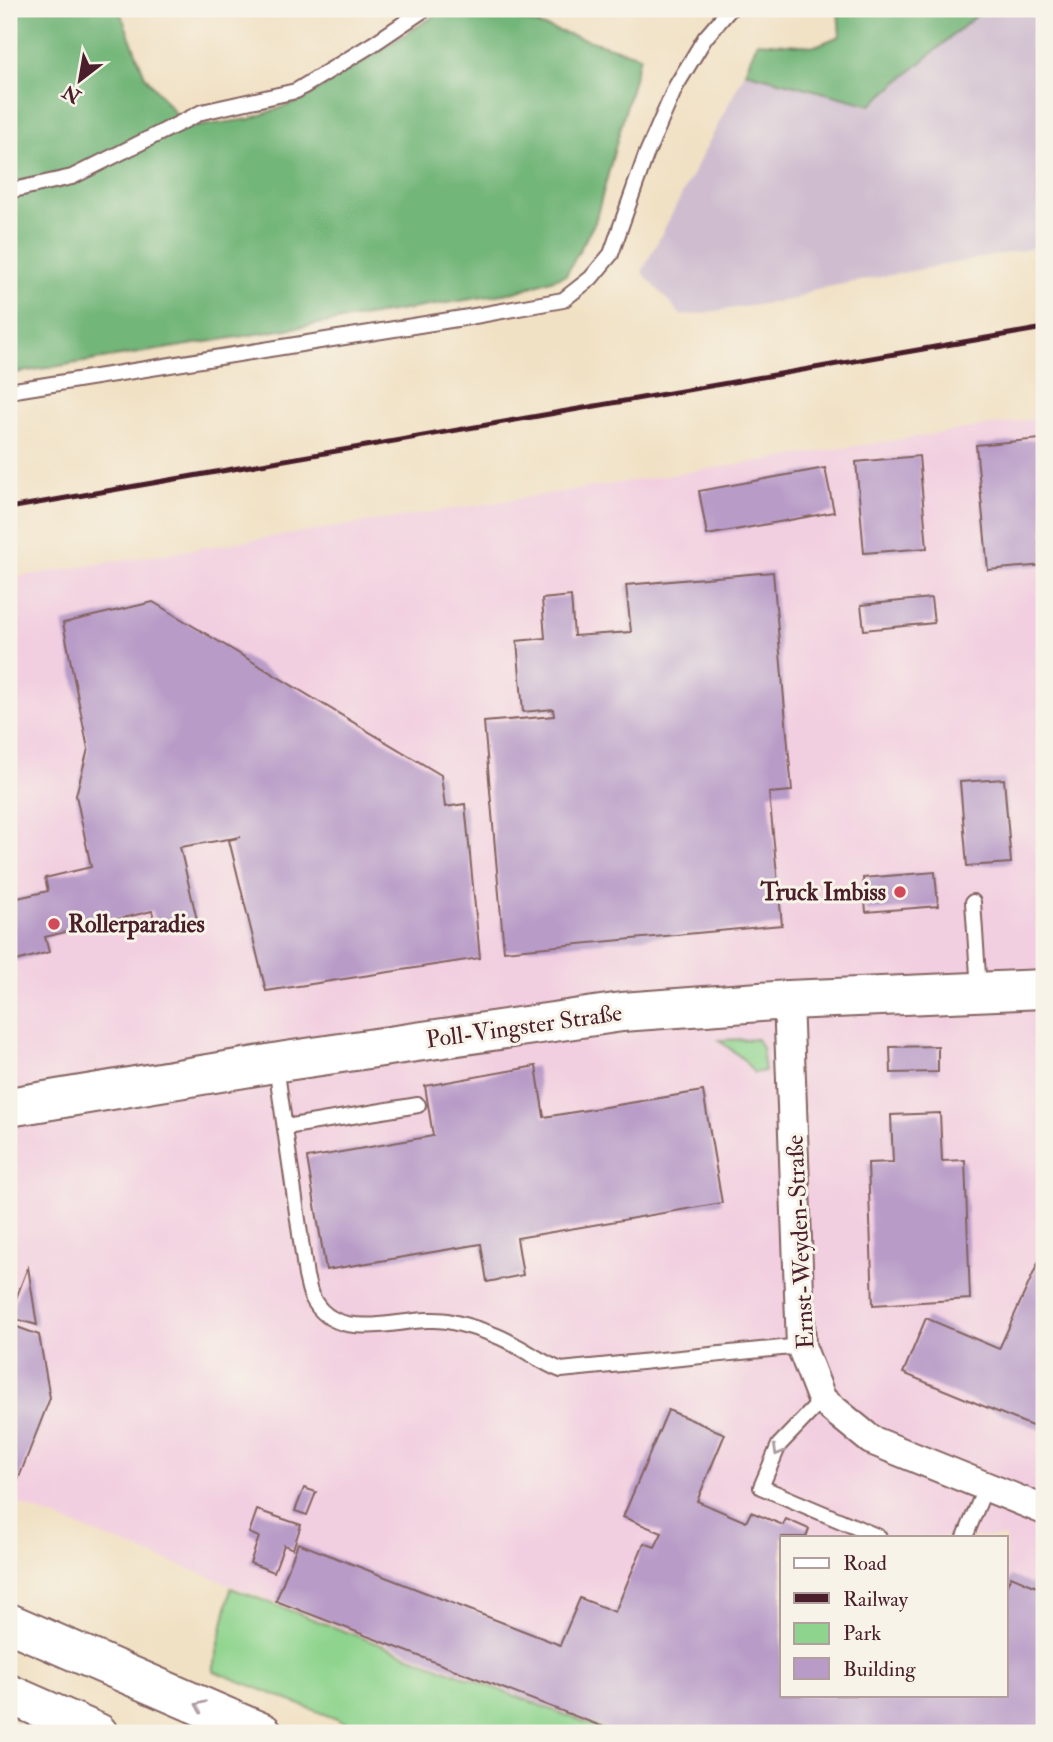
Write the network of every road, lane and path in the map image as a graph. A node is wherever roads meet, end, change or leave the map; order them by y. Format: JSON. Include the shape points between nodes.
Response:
{"nodes":[{"id":1,"x":425,"y":9,"type":"edge"},
{"id":2,"x":730,"y":9,"type":"edge"},
{"id":3,"x":9,"y":191,"type":"edge"},
{"id":4,"x":9,"y":391,"type":"edge"},
{"id":5,"x":973,"y":902,"type":"dead end"},
{"id":6,"x":1044,"y":989,"type":"edge"},
{"id":7,"x":979,"y":992,"type":"junction"},
{"id":8,"x":788,"y":1000,"type":"junction"},
{"id":9,"x":275,"y":1063,"type":"junction"},
{"id":10,"x":418,"y":1105,"type":"dead end"},
{"id":11,"x":9,"y":1107,"type":"edge"},
{"id":12,"x":285,"y":1127,"type":"junction"},
{"id":13,"x":801,"y":1346,"type":"junction"},
{"id":14,"x":822,"y":1400,"type":"junction"},
{"id":15,"x":986,"y":1486,"type":"junction"},
{"id":16,"x":1044,"y":1510,"type":"edge"},
{"id":17,"x":877,"y":1536,"type":"edge"},
{"id":18,"x":965,"y":1536,"type":"edge"},
{"id":19,"x":9,"y":1623,"type":"edge"},
{"id":20,"x":9,"y":1694,"type":"edge"},
{"id":21,"x":97,"y":1733,"type":"edge"},
{"id":22,"x":263,"y":1733,"type":"edge"}],
"edges":[{"from":1,"to":3,"type":"lane","via":[[296,91],[202,112],[72,177]]},
{"from":2,"to":4,"type":"lane","via":[[705,38],[676,86],[611,254],[564,300]]},
{"from":5,"to":7,"type":"lane"},
{"from":6,"to":7,"type":"main road","name":"Poll-Vingster Straße"},
{"from":7,"to":8,"type":"main road","name":"Poll-Vingster Straße"},
{"from":8,"to":9,"type":"main road","name":"Poll-Vingster Straße","via":[[622,1012]]},
{"from":8,"to":13,"type":"street","name":"Ernst-Weyden-Straße"},
{"from":9,"to":11,"type":"main road","name":"Poll-Vingster Straße"},
{"from":9,"to":12,"type":"lane"},
{"from":10,"to":12,"type":"lane"},
{"from":12,"to":13,"type":"lane","via":[[312,1298],[327,1315],[350,1325],[447,1320],[512,1343],[561,1370]]},
{"from":13,"to":14,"type":"street","name":"Ernst-Weyden-Straße"},
{"from":14,"to":15,"type":"street","name":"Ernst-Weyden-Straße","via":[[871,1440]]},
{"from":14,"to":17,"type":"lane","one_way":true,"via":[[779,1445],[761,1488]]},
{"from":15,"to":16,"type":"street","name":"Ernst-Weyden-Straße"},
{"from":15,"to":18,"type":"lane"},
{"from":22,"to":19,"type":"main road","one_way":true},
{"from":20,"to":21,"type":"main road"}]}
